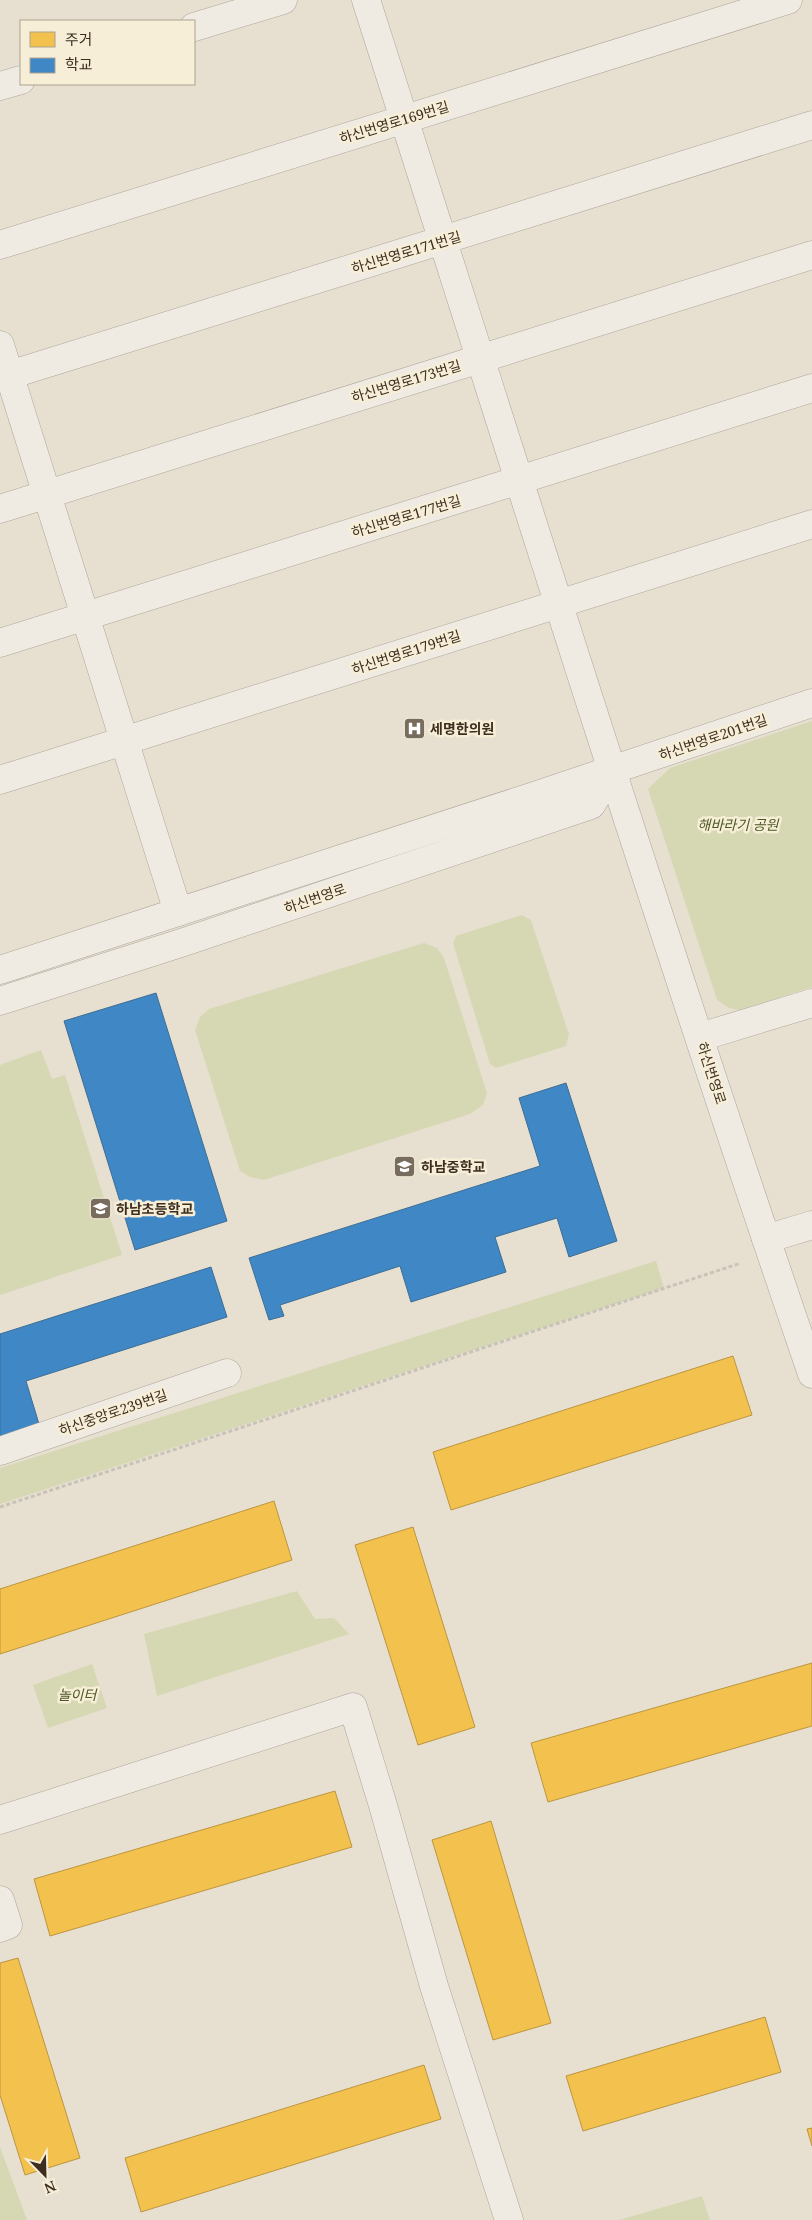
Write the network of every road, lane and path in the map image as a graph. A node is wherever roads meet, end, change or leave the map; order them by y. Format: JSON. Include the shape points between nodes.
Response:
{"nodes":[{"id":1,"x":282,"y":0,"type":"edge"},
{"id":2,"x":366,"y":0,"type":"edge"},
{"id":3,"x":788,"y":0,"type":"edge"},
{"id":4,"x":195,"y":27,"type":"edge"},
{"id":5,"x":20,"y":80,"type":"edge"},
{"id":6,"x":0,"y":86,"type":"edge"},
{"id":7,"x":404,"y":119,"type":"junction"},
{"id":8,"x":812,"y":125,"type":"edge"},
{"id":9,"x":443,"y":240,"type":"junction"},
{"id":10,"x":0,"y":245,"type":"edge"},
{"id":11,"x":812,"y":255,"type":"edge"},
{"id":12,"x":0,"y":345,"type":"edge"},
{"id":13,"x":481,"y":358,"type":"junction"},
{"id":14,"x":5,"y":376,"type":"edge"},
{"id":15,"x":812,"y":388,"type":"edge"},
{"id":16,"x":520,"y":480,"type":"junction"},
{"id":17,"x":47,"y":493,"type":"junction"},
{"id":18,"x":0,"y":509,"type":"edge"},
{"id":19,"x":812,"y":524,"type":"edge"},
{"id":20,"x":560,"y":603,"type":"junction"},
{"id":21,"x":85,"y":616,"type":"junction"},
{"id":22,"x":0,"y":643,"type":"edge"},
{"id":23,"x":812,"y":704,"type":"edge"},
{"id":24,"x":125,"y":741,"type":"junction"},
{"id":25,"x":613,"y":770,"type":"junction"},
{"id":26,"x":0,"y":780,"type":"edge"},
{"id":27,"x":178,"y":912,"type":"junction"},
{"id":28,"x":0,"y":970,"type":"edge"},
{"id":29,"x":0,"y":1001,"type":"edge"},
{"id":30,"x":812,"y":1003,"type":"edge"},
{"id":31,"x":700,"y":1037,"type":"junction"},
{"id":32,"x":812,"y":1225,"type":"edge"},
{"id":33,"x":766,"y":1239,"type":"junction"},
{"id":34,"x":744,"y":1262,"type":"dead end"},
{"id":35,"x":226,"y":1373,"type":"dead end"},
{"id":36,"x":812,"y":1374,"type":"edge"},
{"id":37,"x":0,"y":1451,"type":"edge"},
{"id":38,"x":0,"y":1506,"type":"edge"},
{"id":39,"x":0,"y":1820,"type":"edge"},
{"id":40,"x":0,"y":1900,"type":"edge"},
{"id":41,"x":0,"y":1928,"type":"edge"},
{"id":42,"x":509,"y":2220,"type":"edge"}],
"edges":[{"from":1,"to":4,"type":"street"},
{"from":2,"to":7,"type":"street"},
{"from":3,"to":7,"type":"street","name":"하신번영로169번길"},
{"from":5,"to":6,"type":"street"},
{"from":7,"to":9,"type":"street"},
{"from":7,"to":10,"type":"street","name":"하신번영로169번길"},
{"from":8,"to":9,"type":"street","name":"하신번영로171번길"},
{"from":9,"to":13,"type":"street"},
{"from":9,"to":14,"type":"street","name":"하신번영로171번길"},
{"from":11,"to":13,"type":"street","name":"하신번영로173번길"},
{"from":12,"to":14,"type":"street"},
{"from":13,"to":16,"type":"street"},
{"from":13,"to":17,"type":"street","name":"하신번영로173번길"},
{"from":14,"to":17,"type":"street"},
{"from":15,"to":16,"type":"street","name":"하신번영로177번길"},
{"from":16,"to":20,"type":"street"},
{"from":16,"to":21,"type":"street","name":"하신번영로177번길"},
{"from":17,"to":18,"type":"street","name":"하신번영로173번길"},
{"from":17,"to":21,"type":"street"},
{"from":19,"to":20,"type":"street","name":"하신번영로179번길"},
{"from":20,"to":24,"type":"street","name":"하신번영로179번길"},
{"from":20,"to":25,"type":"street"},
{"from":21,"to":22,"type":"street","name":"하신번영로177번길"},
{"from":21,"to":24,"type":"street"},
{"from":23,"to":25,"type":"street","name":"하신번영로201번길"},
{"from":24,"to":26,"type":"street","name":"하신번영로179번길"},
{"from":24,"to":27,"type":"street"},
{"from":25,"to":27,"type":"street","name":"하신번영로"},
{"from":25,"to":29,"type":"street","name":"하신번영로","via":[[591,805]]},
{"from":25,"to":31,"type":"street","name":"하신번영로"},
{"from":27,"to":28,"type":"street","name":"하신번영로"},
{"from":30,"to":31,"type":"street"},
{"from":31,"to":33,"type":"street","name":"하신번영로"},
{"from":32,"to":33,"type":"street"},
{"from":33,"to":36,"type":"street","name":"하신번영로"},
{"from":34,"to":38,"type":"path"},
{"from":35,"to":37,"type":"street","name":"하신중앙로239번길"},
{"from":39,"to":42,"type":"street","via":[[353,1707],[434,1986]]},
{"from":40,"to":41,"type":"street","via":[[8,1926]]}]}
